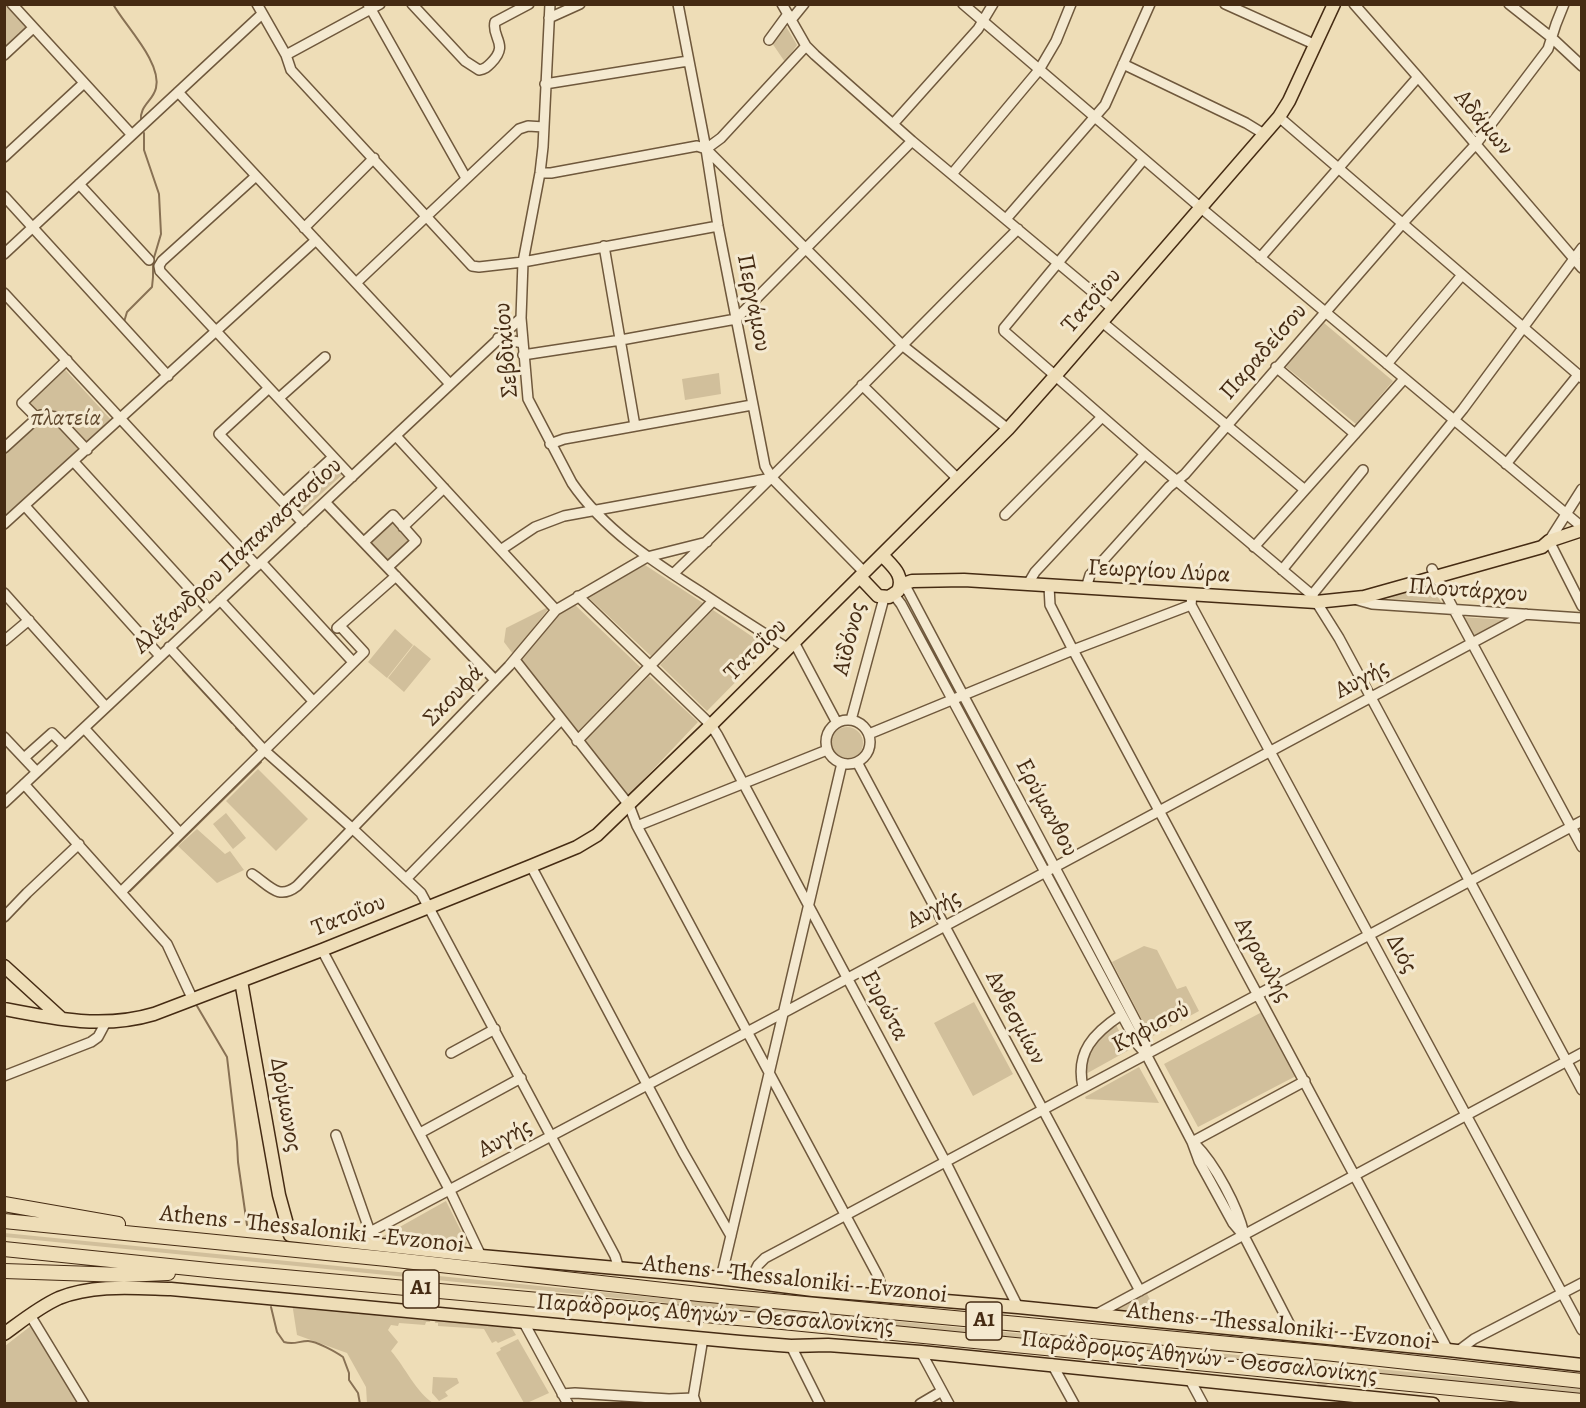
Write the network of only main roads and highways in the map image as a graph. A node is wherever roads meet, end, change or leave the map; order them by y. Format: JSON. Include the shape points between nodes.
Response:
{"nodes":[{"id":1,"x":1334,"y":4,"type":"edge"},
{"id":2,"x":1581,"y":528,"type":"edge"},
{"id":3,"x":882,"y":555,"type":"junction"},
{"id":4,"x":897,"y":571,"type":"junction"},
{"id":5,"x":862,"y":574,"type":"junction"},
{"id":6,"x":964,"y":580,"type":"junction"},
{"id":7,"x":893,"y":592,"type":"junction"},
{"id":8,"x":4,"y":966,"type":"edge"},
{"id":9,"x":242,"y":981,"type":"junction"},
{"id":10,"x":4,"y":1009,"type":"edge"},
{"id":11,"x":62,"y":1020,"type":"junction"},
{"id":12,"x":4,"y":1204,"type":"edge"},
{"id":13,"x":4,"y":1221,"type":"edge"},
{"id":14,"x":195,"y":1240,"type":"junction"},
{"id":15,"x":4,"y":1249,"type":"edge"},
{"id":16,"x":4,"y":1271,"type":"edge"},
{"id":17,"x":219,"y":1271,"type":"junction"},
{"id":18,"x":4,"y":1334,"type":"edge"},
{"id":19,"x":1581,"y":1365,"type":"edge"},
{"id":20,"x":1581,"y":1381,"type":"edge"},
{"id":21,"x":1581,"y":1401,"type":"edge"},
{"id":22,"x":1433,"y":1404,"type":"edge"}],
"edges":[{"from":1,"to":3,"type":"main road","name":"Τατοΐου","via":[[1279,117],[1008,429]]},
{"from":2,"to":6,"type":"main road","name":"Γεωργίου Λύρα","via":[[1549,541],[1539,539],[1434,573],[1365,589],[1352,598],[1191,600]]},
{"from":3,"to":4,"type":"main road","name":"Ερύμανθου"},
{"from":3,"to":5,"type":"main road","name":"Τατοΐου"},
{"from":4,"to":6,"type":"main road","name":"Γεωργίου Λύρα"},
{"from":4,"to":7,"type":"main road","name":"Ερύμανθου","via":[[901,578]]},
{"from":5,"to":7,"type":"main road","name":"Αϊδόνος","via":[[873,591]]},
{"from":5,"to":9,"type":"main road","name":"Τατοΐου","via":[[629,806],[589,840]]},
{"from":6,"to":7,"type":"main road","name":"Γεωργίου Λύρα","via":[[912,581]]},
{"from":8,"to":11,"type":"main road"},
{"from":9,"to":11,"type":"main road","name":"Τατοΐου","via":[[143,1018],[106,1022]]},
{"from":9,"to":19,"type":"main road","name":"Δρύμωνος","via":[[279,1195],[290,1235],[370,1238],[481,1256]]},
{"from":10,"to":11,"type":"main road","name":"Τατοΐου"},
{"from":12,"to":14,"type":"highway"},
{"from":13,"to":14,"type":"highway","name":"Athens - Thessaloniki - Evzonoi","number":"Α1"},
{"from":14,"to":20,"type":"highway","name":"Athens - Thessaloniki - Evzonoi","number":"Α1"},
{"from":15,"to":17,"type":"highway","name":"Athens - Thessaloniki - Evzonoi","number":"Α1"},
{"from":16,"to":17,"type":"highway","via":[[124,1275]]},
{"from":17,"to":21,"type":"highway","name":"Athens - Thessaloniki - Evzonoi","number":"Α1"},
{"from":18,"to":22,"type":"main road","name":"Παράδρομος Αθηνών - Θεσσαλονίκης","via":[[58,1299],[124,1287],[285,1298],[791,1346],[921,1352]]}]}
